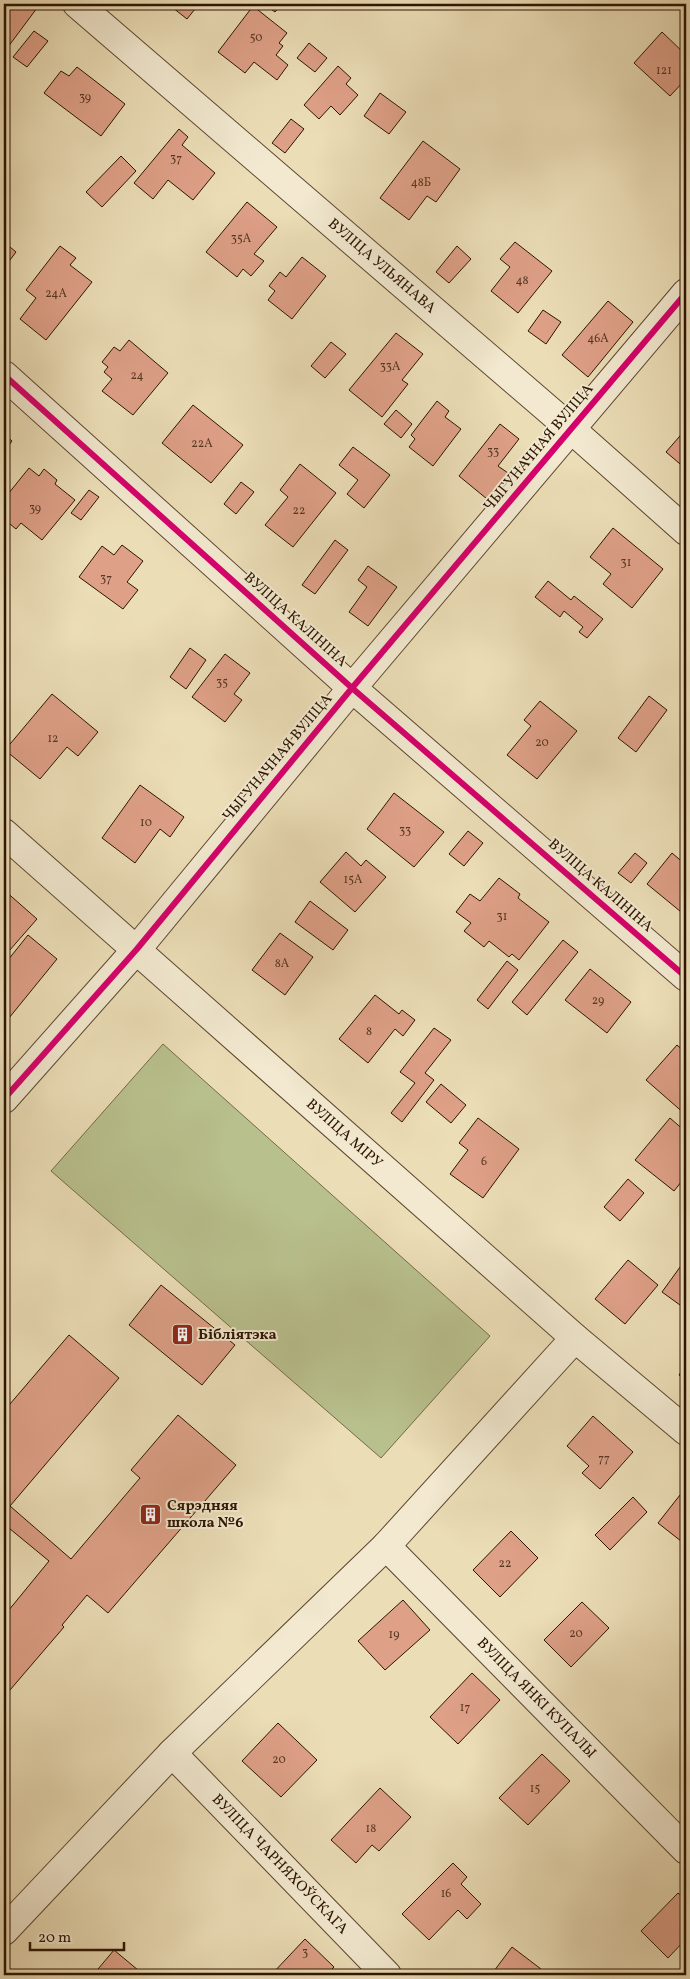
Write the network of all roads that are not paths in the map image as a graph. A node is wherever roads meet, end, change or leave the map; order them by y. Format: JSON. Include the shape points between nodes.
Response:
{"nodes":[{"id":1,"x":77,"y":4,"type":"edge"},
{"id":2,"x":686,"y":293,"type":"edge"},
{"id":3,"x":4,"y":375,"type":"edge"},
{"id":4,"x":571,"y":429,"type":"junction"},
{"id":5,"x":686,"y":530,"type":"edge"},
{"id":6,"x":352,"y":688,"type":"junction"},
{"id":7,"x":4,"y":832,"type":"edge"},
{"id":8,"x":136,"y":949,"type":"junction"},
{"id":9,"x":686,"y":978,"type":"edge"},
{"id":10,"x":4,"y":1099,"type":"edge"},
{"id":11,"x":575,"y":1338,"type":"junction"},
{"id":12,"x":686,"y":1431,"type":"edge"},
{"id":13,"x":386,"y":1546,"type":"junction"},
{"id":14,"x":172,"y":1753,"type":"junction"},
{"id":15,"x":686,"y":1850,"type":"edge"},
{"id":16,"x":4,"y":1931,"type":"edge"},
{"id":17,"x":387,"y":1975,"type":"edge"}],
"edges":[{"from":1,"to":4,"type":"street","name":"ВУЛІЦА УЛЬЯНАВА"},
{"from":2,"to":4,"type":"street","name":"ЧЫГУНАЧНАЯ ВУЛІЦА"},
{"from":3,"to":6,"type":"street","name":"ВУЛІЦА КАЛІНІНА"},
{"from":4,"to":5,"type":"street","name":"ВУЛІЦА УЛЬЯНАВА"},
{"from":4,"to":6,"type":"street","name":"ЧЫГУНАЧНАЯ ВУЛІЦА"},
{"from":6,"to":8,"type":"street","name":"ЧЫГУНАЧНАЯ ВУЛІЦА"},
{"from":6,"to":9,"type":"street","name":"ВУЛІЦА КАЛІНІНА"},
{"from":7,"to":8,"type":"street","name":"ВУЛІЦА МІРУ"},
{"from":8,"to":10,"type":"street","name":"ЧЫГУНАЧНАЯ ВУЛІЦА"},
{"from":8,"to":11,"type":"street","name":"ВУЛІЦА МІРУ"},
{"from":11,"to":12,"type":"street","name":"ВУЛІЦА МІРУ"},
{"from":11,"to":13,"type":"street"},
{"from":13,"to":14,"type":"street"},
{"from":13,"to":15,"type":"street","name":"ВУЛІЦА ЯНКІ КУПАЛЫ"},
{"from":14,"to":16,"type":"street"},
{"from":14,"to":17,"type":"street","name":"ВУЛІЦА ЧАРНЯХОЎСКАГА"}]}
